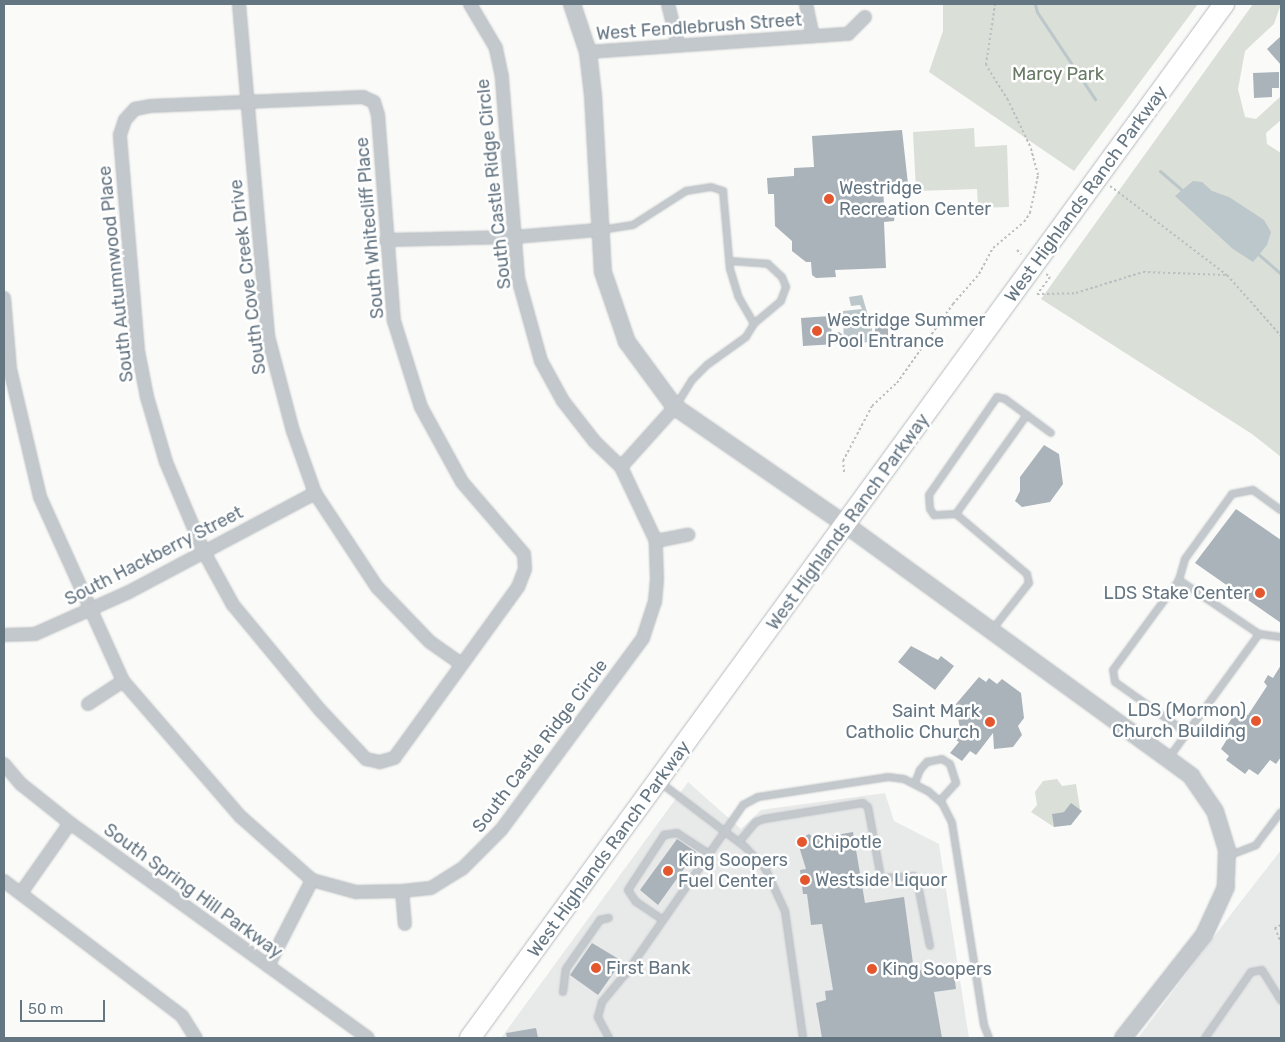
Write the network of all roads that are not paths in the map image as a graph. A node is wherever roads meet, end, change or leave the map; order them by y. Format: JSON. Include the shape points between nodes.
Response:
{"nodes":[{"id":1,"x":239,"y":4,"type":"edge"},
{"id":2,"x":470,"y":4,"type":"edge"},
{"id":3,"x":572,"y":4,"type":"edge"},
{"id":4,"x":668,"y":4,"type":"edge"},
{"id":5,"x":806,"y":4,"type":"edge"},
{"id":6,"x":1224,"y":4,"type":"edge"},
{"id":7,"x":865,"y":17,"type":"dead end"},
{"id":8,"x":813,"y":36,"type":"junction"},
{"id":9,"x":678,"y":44,"type":"junction"},
{"id":10,"x":588,"y":52,"type":"junction"},
{"id":11,"x":246,"y":102,"type":"junction"},
{"id":12,"x":598,"y":230,"type":"junction"},
{"id":13,"x":514,"y":237,"type":"junction"},
{"id":14,"x":386,"y":240,"type":"junction"},
{"id":15,"x":729,"y":261,"type":"junction"},
{"id":16,"x":4,"y":298,"type":"edge"},
{"id":17,"x":754,"y":324,"type":"junction"},
{"id":18,"x":675,"y":407,"type":"junction"},
{"id":19,"x":1027,"y":415,"type":"junction"},
{"id":20,"x":1052,"y":433,"type":"dead end"},
{"id":21,"x":621,"y":467,"type":"junction"},
{"id":22,"x":315,"y":493,"type":"junction"},
{"id":23,"x":1281,"y":510,"type":"edge"},
{"id":24,"x":956,"y":514,"type":"junction"},
{"id":25,"x":846,"y":525,"type":"junction"},
{"id":26,"x":688,"y":535,"type":"dead end"},
{"id":27,"x":656,"y":541,"type":"junction"},
{"id":28,"x":204,"y":552,"type":"junction"},
{"id":29,"x":1179,"y":580,"type":"junction"},
{"id":30,"x":90,"y":609,"type":"junction"},
{"id":31,"x":991,"y":631,"type":"junction"},
{"id":32,"x":1259,"y":634,"type":"junction"},
{"id":33,"x":4,"y":636,"type":"edge"},
{"id":34,"x":1281,"y":636,"type":"edge"},
{"id":35,"x":461,"y":664,"type":"junction"},
{"id":36,"x":124,"y":680,"type":"junction"},
{"id":37,"x":88,"y":704,"type":"dead end"},
{"id":38,"x":1187,"y":733,"type":"junction"},
{"id":39,"x":1168,"y":759,"type":"junction"},
{"id":40,"x":4,"y":764,"type":"edge"},
{"id":41,"x":658,"y":781,"type":"junction"},
{"id":42,"x":915,"y":783,"type":"junction"},
{"id":43,"x":940,"y":801,"type":"junction"},
{"id":44,"x":1281,"y":812,"type":"edge"},
{"id":45,"x":70,"y":823,"type":"junction"},
{"id":46,"x":725,"y":832,"type":"junction"},
{"id":47,"x":739,"y":842,"type":"junction"},
{"id":48,"x":709,"y":854,"type":"junction"},
{"id":49,"x":1227,"y":856,"type":"junction"},
{"id":50,"x":312,"y":880,"type":"junction"},
{"id":51,"x":4,"y":881,"type":"edge"},
{"id":52,"x":402,"y":891,"type":"junction"},
{"id":53,"x":21,"y":893,"type":"junction"},
{"id":54,"x":609,"y":918,"type":"dead end"},
{"id":55,"x":663,"y":920,"type":"junction"},
{"id":56,"x":405,"y":924,"type":"dead end"},
{"id":57,"x":930,"y":946,"type":"dead end"},
{"id":58,"x":268,"y":966,"type":"junction"},
{"id":59,"x":563,"y":992,"type":"dead end"},
{"id":60,"x":1281,"y":1001,"type":"edge"},
{"id":61,"x":196,"y":1038,"type":"edge"},
{"id":62,"x":368,"y":1038,"type":"edge"},
{"id":63,"x":470,"y":1038,"type":"edge"},
{"id":64,"x":609,"y":1038,"type":"edge"},
{"id":65,"x":803,"y":1038,"type":"edge"},
{"id":66,"x":989,"y":1038,"type":"edge"},
{"id":67,"x":1123,"y":1038,"type":"edge"},
{"id":68,"x":1204,"y":1038,"type":"edge"}],
"edges":[{"from":1,"to":11,"type":"street","name":"South Cove Creek Drive"},
{"from":2,"to":13,"type":"street","name":"South Castle Ridge Circle","via":[[496,48],[502,77]]},
{"from":3,"to":10,"type":"street"},
{"from":4,"to":9,"type":"street"},
{"from":5,"to":8,"type":"street"},
{"from":6,"to":25,"type":"main road","name":"West Highlands Ranch Parkway"},
{"from":7,"to":8,"type":"street","name":"West Fendlebrush Street","via":[[848,34]]},
{"from":8,"to":9,"type":"street","name":"West Fendlebrush Street"},
{"from":9,"to":10,"type":"street","name":"West Fendlebrush Street"},
{"from":10,"to":12,"type":"street"},
{"from":11,"to":14,"type":"street","name":"South Whitecliff Place","via":[[364,97],[374,102],[378,115]]},
{"from":11,"to":22,"type":"street","name":"South Cove Creek Drive","via":[[268,336],[278,384]]},
{"from":11,"to":28,"type":"street","name":"South Autumnwood Place","via":[[135,109],[125,120],[120,135],[138,350],[147,397],[166,462]]},
{"from":12,"to":13,"type":"street"},
{"from":12,"to":15,"type":"lane","via":[[633,225],[686,191],[711,187],[723,191]]},
{"from":12,"to":18,"type":"street","via":[[603,272],[628,342]]},
{"from":13,"to":14,"type":"street"},
{"from":13,"to":21,"type":"street","name":"South Castle Ridge Circle","via":[[518,278],[541,361],[563,401],[595,442]]},
{"from":14,"to":35,"type":"street","name":"South Whitecliff Place","via":[[394,321],[421,407],[462,482],[524,554],[526,569],[518,587]]},
{"from":15,"to":17,"type":"lane","via":[[738,296]]},
{"from":15,"to":17,"type":"lane","via":[[768,264],[782,277],[786,287],[781,301]]},
{"from":16,"to":30,"type":"street","name":"South Castle Ridge Circle","via":[[10,369],[40,497]]},
{"from":17,"to":18,"type":"lane","via":[[746,337],[692,380]]},
{"from":18,"to":21,"type":"street"},
{"from":18,"to":25,"type":"street"},
{"from":19,"to":20,"type":"lane"},
{"from":19,"to":24,"type":"lane"},
{"from":19,"to":24,"type":"lane","via":[[1001,397],[994,400],[929,495],[934,515]]},
{"from":21,"to":27,"type":"street","name":"South Castle Ridge Circle"},
{"from":22,"to":28,"type":"street","name":"South Hackberry Street"},
{"from":22,"to":35,"type":"street","name":"South Cove Creek Drive","via":[[377,587],[430,642]]},
{"from":23,"to":29,"type":"lane","via":[[1254,490],[1232,494],[1185,559]]},
{"from":24,"to":31,"type":"lane","via":[[1029,579]]},
{"from":25,"to":31,"type":"street"},
{"from":25,"to":41,"type":"main road","name":"West Highlands Ranch Parkway"},
{"from":26,"to":27,"type":"street"},
{"from":27,"to":52,"type":"street","name":"South Castle Ridge Circle","via":[[655,602],[643,638],[501,830],[462,869],[431,888]]},
{"from":28,"to":30,"type":"street","name":"South Hackberry Street"},
{"from":28,"to":35,"type":"street","name":"South Autumnwood Place","via":[[233,605],[266,649],[366,759],[380,762],[394,758]]},
{"from":29,"to":32,"type":"lane"},
{"from":29,"to":38,"type":"lane","via":[[1111,675],[1115,682]]},
{"from":30,"to":33,"type":"street","name":"South Hackberry Street","via":[[35,634]]},
{"from":30,"to":36,"type":"street","name":"South Castle Ridge Circle"},
{"from":31,"to":39,"type":"street"},
{"from":32,"to":34,"type":"lane"},
{"from":32,"to":38,"type":"lane"},
{"from":36,"to":37,"type":"street"},
{"from":36,"to":50,"type":"street","name":"South Castle Ridge Circle","via":[[241,818]]},
{"from":38,"to":39,"type":"lane"},
{"from":39,"to":49,"type":"street","via":[[1191,776],[1214,810]]},
{"from":40,"to":45,"type":"street","name":"South Spring Hill Parkway","via":[[21,784]]},
{"from":41,"to":46,"type":"lane"},
{"from":41,"to":63,"type":"main road","name":"West Highlands Ranch Parkway"},
{"from":42,"to":43,"type":"lane"},
{"from":42,"to":43,"type":"lane","via":[[927,762],[942,759],[950,764],[956,783]]},
{"from":42,"to":46,"type":"lane","via":[[888,777],[758,797],[743,806]]},
{"from":43,"to":66,"type":"lane","via":[[954,829],[984,1026]]},
{"from":44,"to":49,"type":"lane","via":[[1256,845]]},
{"from":45,"to":53,"type":"street"},
{"from":45,"to":58,"type":"street","name":"South Spring Hill Parkway"},
{"from":46,"to":47,"type":"lane"},
{"from":46,"to":48,"type":"lane"},
{"from":47,"to":57,"type":"lane","via":[[756,822],[764,819],[863,803],[868,807],[881,878],[914,876],[917,880]]},
{"from":47,"to":65,"type":"lane","via":[[765,868],[785,911]]},
{"from":48,"to":55,"type":"lane"},
{"from":48,"to":55,"type":"lane","via":[[677,833],[664,835],[628,890],[636,902]]},
{"from":49,"to":67,"type":"street","via":[[1226,887],[1204,935]]},
{"from":50,"to":52,"type":"street","name":"South Castle Ridge Circle","via":[[356,892]]},
{"from":50,"to":58,"type":"street"},
{"from":51,"to":53,"type":"street"},
{"from":52,"to":56,"type":"street"},
{"from":53,"to":61,"type":"street","via":[[182,1016]]},
{"from":54,"to":59,"type":"lane","via":[[600,920],[566,969]]},
{"from":55,"to":64,"type":"lane","via":[[600,1006],[598,1017]]},
{"from":58,"to":62,"type":"street","name":"South Spring Hill Parkway"},
{"from":60,"to":68,"type":"lane","via":[[1262,970],[1251,972]]}]}
